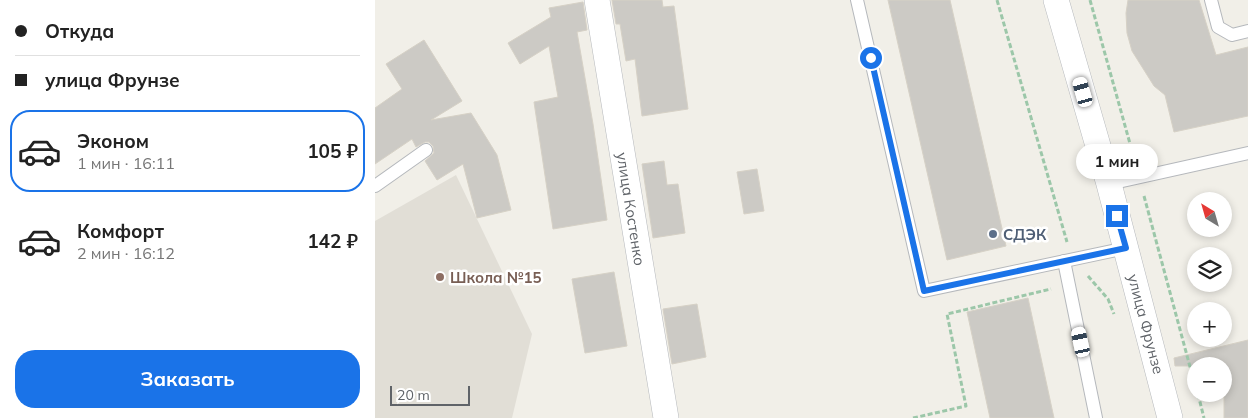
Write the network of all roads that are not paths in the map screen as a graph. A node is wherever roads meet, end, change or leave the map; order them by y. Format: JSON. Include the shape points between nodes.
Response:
{"nodes":[{"id":1,"x":597,"y":0,"type":"edge"},
{"id":2,"x":857,"y":0,"type":"edge"},
{"id":3,"x":1056,"y":0,"type":"edge"},
{"id":4,"x":1211,"y":0,"type":"edge"},
{"id":5,"x":1248,"y":31,"type":"edge"},
{"id":6,"x":426,"y":150,"type":"dead end"},
{"id":7,"x":1248,"y":153,"type":"edge"},
{"id":8,"x":1109,"y":184,"type":"junction"},
{"id":9,"x":375,"y":186,"type":"edge"},
{"id":10,"x":1126,"y":248,"type":"junction"},
{"id":11,"x":1068,"y":260,"type":"junction"},
{"id":12,"x":666,"y":418,"type":"edge"},
{"id":13,"x":1096,"y":418,"type":"edge"},
{"id":14,"x":1170,"y":418,"type":"edge"}],
"edges":[{"from":1,"to":12,"type":"street","name":"улица Костенко"},
{"from":2,"to":11,"type":"lane","via":[[924,291]]},
{"from":3,"to":8,"type":"street","name":"улица Фрунзе"},
{"from":4,"to":5,"type":"lane","via":[[1218,27],[1232,35]]},
{"from":6,"to":9,"type":"lane"},
{"from":7,"to":8,"type":"lane"},
{"from":8,"to":10,"type":"street","name":"улица Фрунзе"},
{"from":10,"to":11,"type":"lane"},
{"from":10,"to":14,"type":"street","name":"улица Фрунзе"},
{"from":11,"to":13,"type":"lane"}]}
